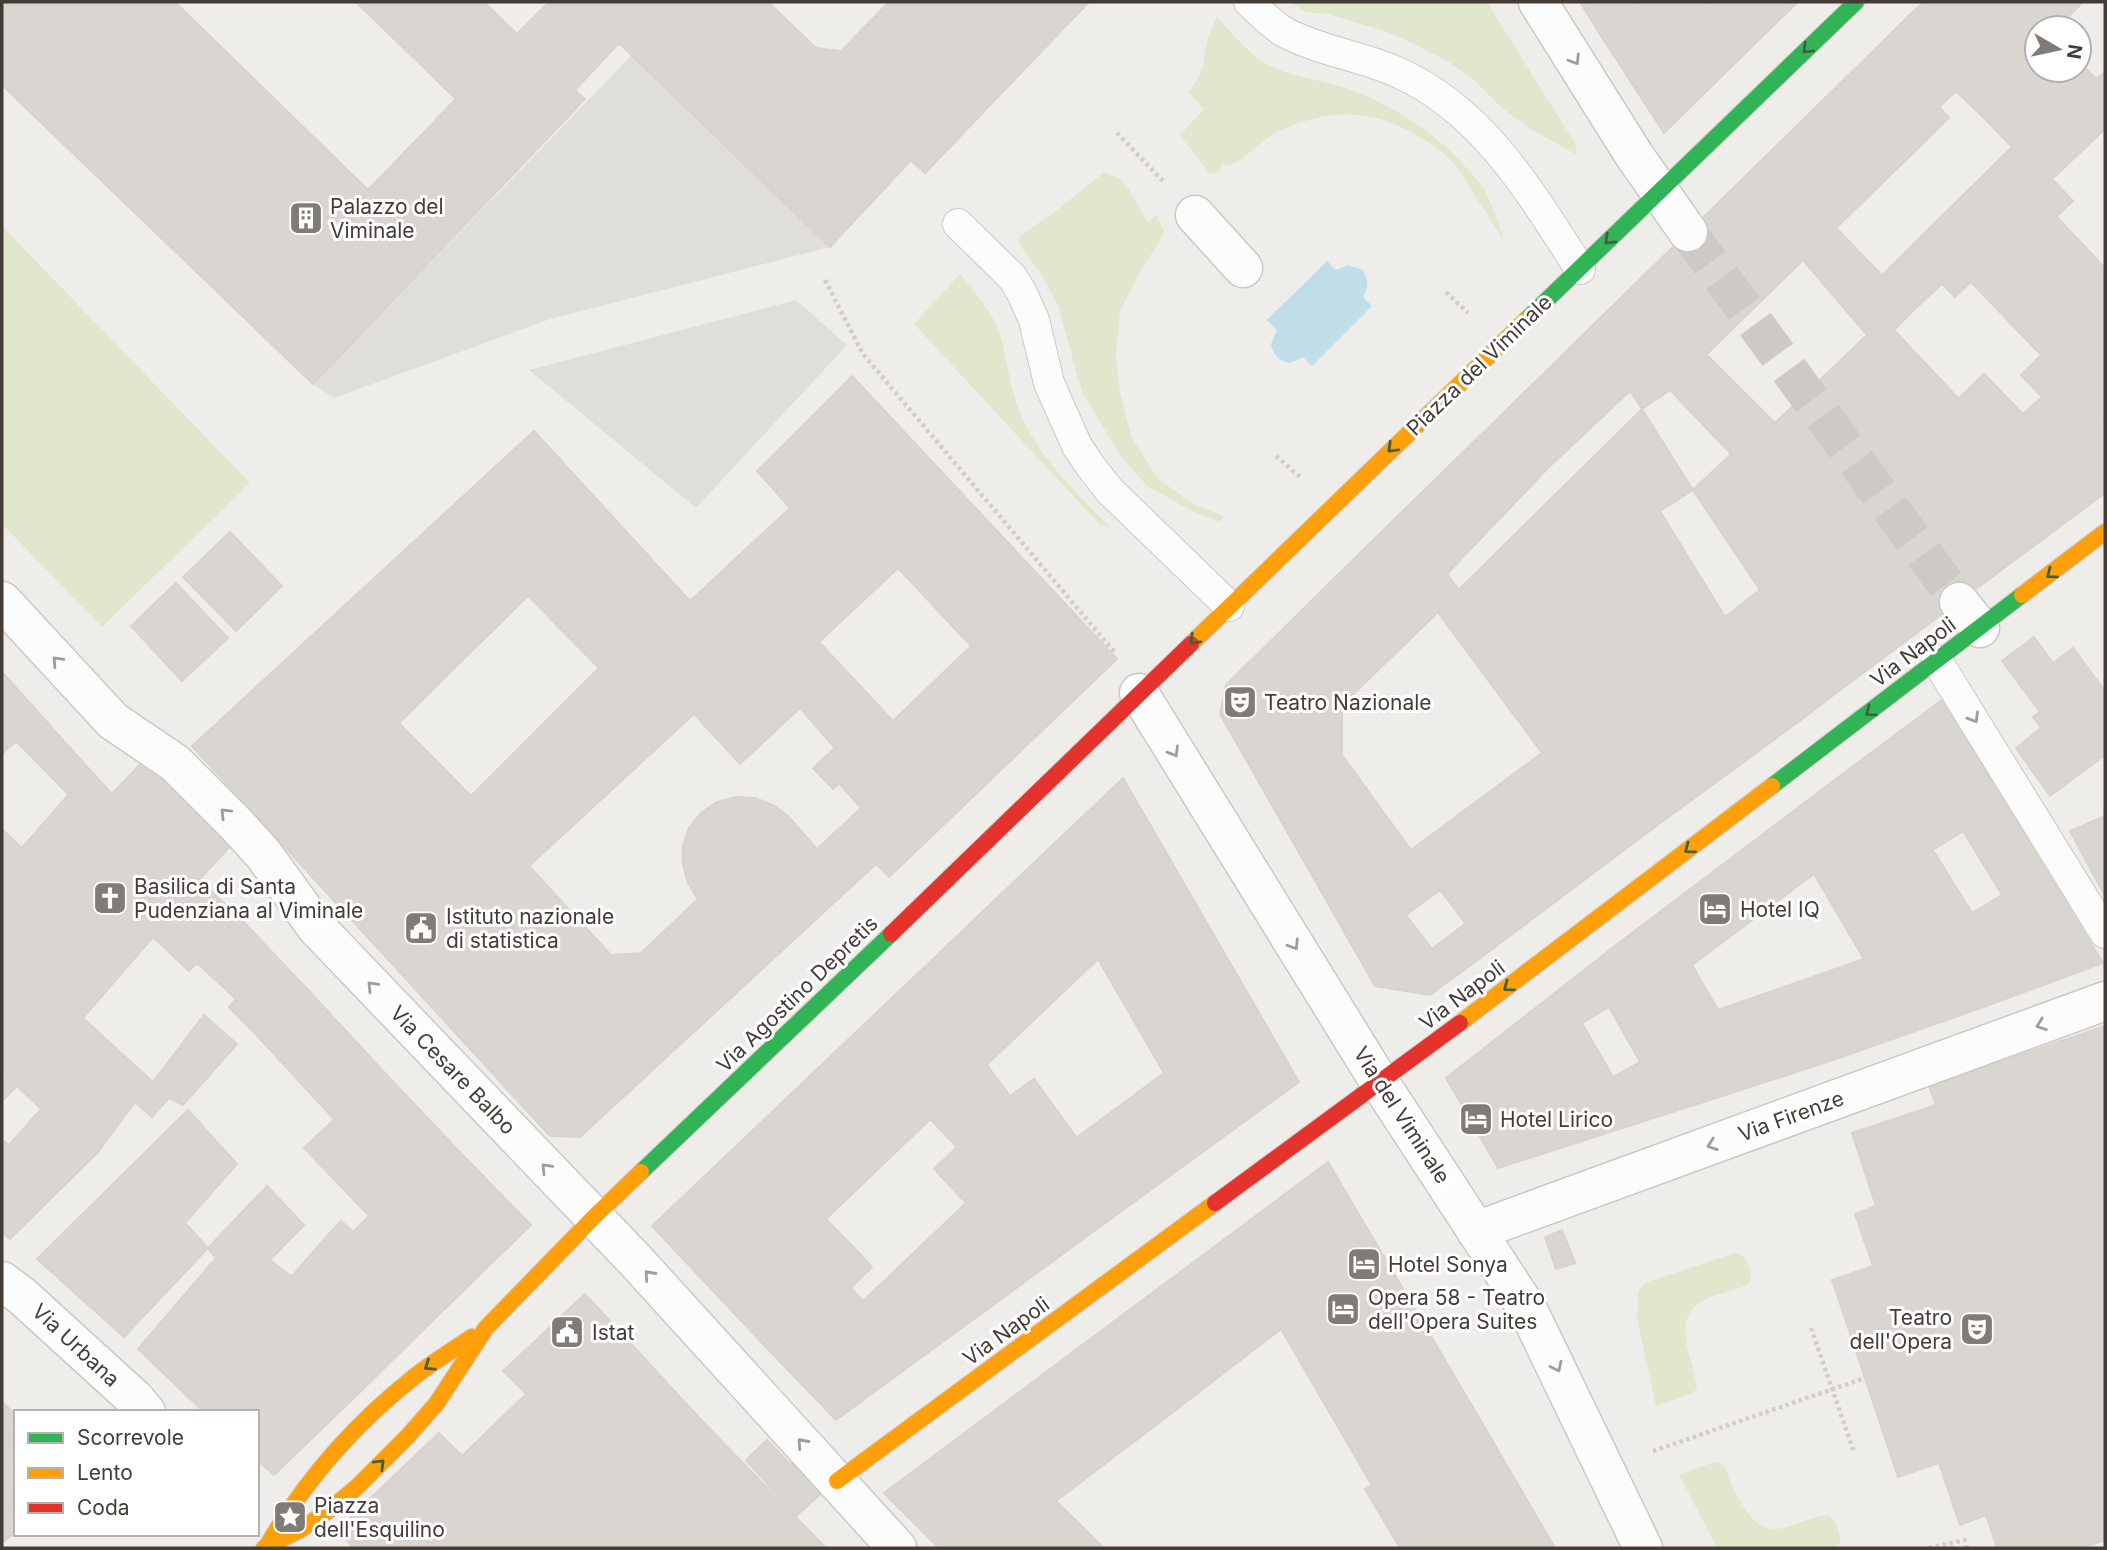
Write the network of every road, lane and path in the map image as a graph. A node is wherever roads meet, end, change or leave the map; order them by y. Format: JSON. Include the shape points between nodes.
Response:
{"nodes":[{"id":1,"x":1249,"y":2,"type":"edge"},
{"id":2,"x":1538,"y":2,"type":"edge"},
{"id":3,"x":1856,"y":2,"type":"edge"},
{"id":4,"x":1117,"y":133,"type":"dead end"},
{"id":5,"x":1154,"y":172,"type":"dead end"},
{"id":6,"x":1658,"y":192,"type":"junction"},
{"id":7,"x":1195,"y":215,"type":"dead end"},
{"id":8,"x":958,"y":224,"type":"dead end"},
{"id":9,"x":1688,"y":232,"type":"tunnel mouth"},
{"id":10,"x":1243,"y":268,"type":"dead end"},
{"id":11,"x":1580,"y":269,"type":"junction"},
{"id":12,"x":825,"y":280,"type":"dead end"},
{"id":13,"x":1446,"y":292,"type":"dead end"},
{"id":14,"x":1470,"y":316,"type":"dead end"},
{"id":15,"x":1276,"y":456,"type":"dead end"},
{"id":16,"x":1301,"y":478,"type":"dead end"},
{"id":17,"x":2105,"y":532,"type":"edge"},
{"id":18,"x":2,"y":601,"type":"edge"},
{"id":19,"x":1229,"y":606,"type":"junction"},
{"id":20,"x":1937,"y":661,"type":"junction"},
{"id":21,"x":1139,"y":694,"type":"junction"},
{"id":22,"x":2105,"y":933,"type":"edge"},
{"id":23,"x":2105,"y":1002,"type":"edge"},
{"id":24,"x":1380,"y":1083,"type":"junction"},
{"id":25,"x":594,"y":1217,"type":"junction"},
{"id":26,"x":1476,"y":1231,"type":"junction"},
{"id":27,"x":2,"y":1281,"type":"edge"},
{"id":28,"x":486,"y":1328,"type":"junction"},
{"id":29,"x":1811,"y":1328,"type":"dead end"},
{"id":30,"x":1865,"y":1378,"type":"dead end"},
{"id":31,"x":1832,"y":1390,"type":"junction"},
{"id":32,"x":144,"y":1410,"type":"edge"},
{"id":33,"x":1653,"y":1451,"type":"dead end"},
{"id":34,"x":1854,"y":1452,"type":"dead end"},
{"id":35,"x":837,"y":1481,"type":"junction"},
{"id":36,"x":263,"y":1545,"type":"edge"},
{"id":37,"x":897,"y":1548,"type":"edge"},
{"id":38,"x":1643,"y":1548,"type":"edge"},
{"id":39,"x":1929,"y":1548,"type":"edge"},
{"id":40,"x":1967,"y":1548,"type":"edge"}],
"edges":[{"from":1,"to":11,"type":"lane","via":[[1285,33],[1398,72],[1458,111],[1505,158]]},
{"from":2,"to":6,"type":"street","one_way":true},
{"from":3,"to":6,"type":"street","one_way":true},
{"from":4,"to":5,"type":"path"},
{"from":6,"to":9,"type":"street"},
{"from":6,"to":11,"type":"street","name":"Piazza del Viminale","one_way":true},
{"from":7,"to":10,"type":"street"},
{"from":8,"to":19,"type":"lane","via":[[1013,278],[1022,293],[1034,320],[1049,383],[1091,467]]},
{"from":11,"to":19,"type":"street","name":"Piazza del Viminale","one_way":true},
{"from":12,"to":21,"type":"path","via":[[863,355],[1122,662]]},
{"from":13,"to":14,"type":"path"},
{"from":15,"to":16,"type":"path"},
{"from":17,"to":20,"type":"street","name":"Via Napoli","one_way":true,"via":[[1969,615]]},
{"from":25,"to":18,"type":"street","name":"Via Cesare Balbo","one_way":true,"via":[[316,927],[237,825],[175,763],[113,721]]},
{"from":19,"to":21,"type":"street","name":"Piazza del Viminale","one_way":true},
{"from":20,"to":22,"type":"lane","one_way":true},
{"from":20,"to":24,"type":"street","name":"Via Napoli","one_way":true},
{"from":21,"to":24,"type":"street","name":"Via del Viminale","one_way":true},
{"from":21,"to":25,"type":"street","name":"Via Agostino Depretis"},
{"from":23,"to":26,"type":"street","name":"Via Firenze","one_way":true},
{"from":24,"to":26,"type":"street","name":"Via del Viminale"},
{"from":24,"to":35,"type":"street","name":"Via Napoli"},
{"from":25,"to":28,"type":"street","name":"Via Agostino Depretis"},
{"from":35,"to":25,"type":"street","name":"Via Cesare Balbo","one_way":true},
{"from":26,"to":38,"type":"street","name":"Via del Viminale","one_way":true,"via":[[1533,1321]]},
{"from":27,"to":32,"type":"street","name":"Via Urbana"},
{"from":28,"to":36,"type":"street","name":"Via Agostino Depretis","one_way":true,"via":[[416,1375],[380,1406],[305,1486]]},
{"from":36,"to":28,"type":"street","name":"Via Agostino Depretis","one_way":true,"via":[[300,1530],[356,1488],[437,1403]]},
{"from":29,"to":31,"type":"path"},
{"from":30,"to":31,"type":"path"},
{"from":31,"to":33,"type":"path"},
{"from":31,"to":34,"type":"path"},
{"from":35,"to":37,"type":"street","name":"Via Cesare Balbo"},
{"from":39,"to":40,"type":"path","via":[[1965,1540]]}]}
